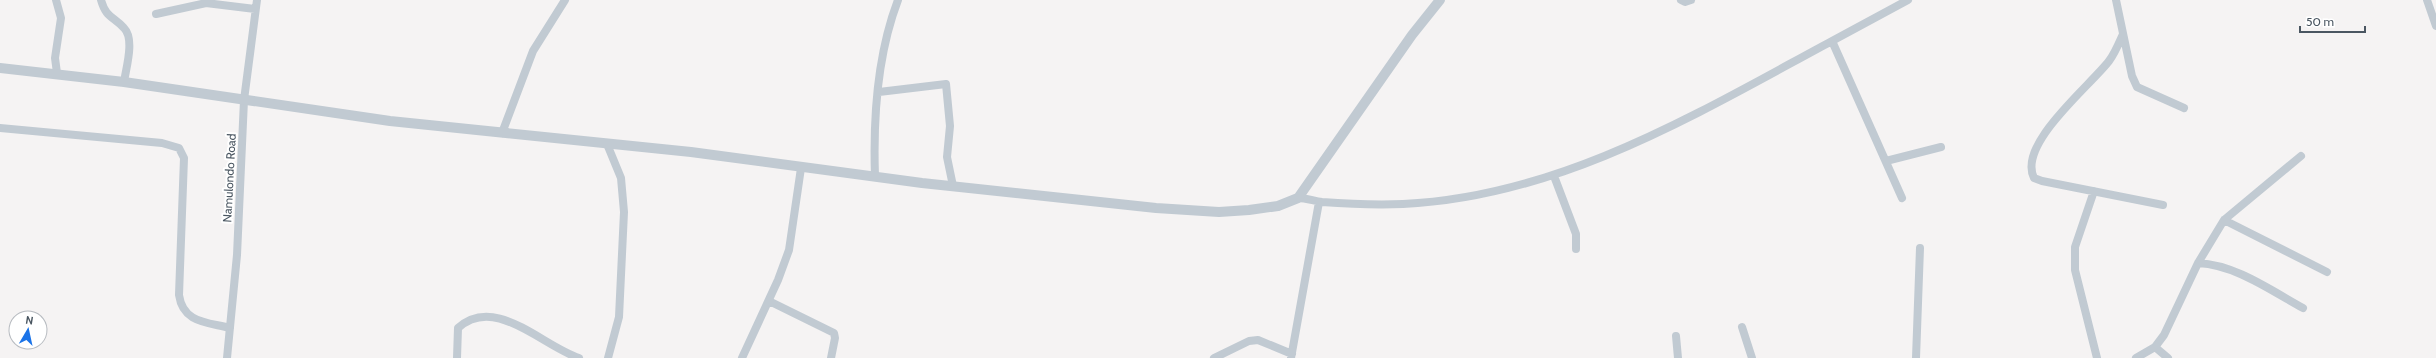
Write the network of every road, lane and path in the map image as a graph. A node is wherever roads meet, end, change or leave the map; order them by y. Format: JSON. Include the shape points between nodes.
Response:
{"nodes":[{"id":1,"x":56,"y":0,"type":"edge"},
{"id":2,"x":101,"y":0,"type":"edge"},
{"id":3,"x":257,"y":0,"type":"edge"},
{"id":4,"x":565,"y":0,"type":"edge"},
{"id":5,"x":898,"y":0,"type":"edge"},
{"id":6,"x":1440,"y":0,"type":"edge"},
{"id":7,"x":1681,"y":0,"type":"edge"},
{"id":8,"x":1691,"y":0,"type":"edge"},
{"id":9,"x":1908,"y":0,"type":"edge"},
{"id":10,"x":2116,"y":0,"type":"edge"},
{"id":11,"x":2428,"y":0,"type":"edge"},
{"id":12,"x":256,"y":9,"type":"junction"},
{"id":13,"x":2433,"y":9,"type":"edge"},
{"id":14,"x":156,"y":14,"type":"dead end"},
{"id":15,"x":2436,"y":26,"type":"edge"},
{"id":16,"x":2124,"y":34,"type":"junction"},
{"id":17,"x":1832,"y":41,"type":"junction"},
{"id":18,"x":0,"y":68,"type":"edge"},
{"id":19,"x":57,"y":73,"type":"junction"},
{"id":20,"x":124,"y":82,"type":"junction"},
{"id":21,"x":879,"y":92,"type":"junction"},
{"id":22,"x":244,"y":100,"type":"junction"},
{"id":23,"x":2184,"y":108,"type":"dead end"},
{"id":24,"x":0,"y":128,"type":"edge"},
{"id":25,"x":502,"y":133,"type":"junction"},
{"id":26,"x":607,"y":144,"type":"junction"},
{"id":27,"x":1941,"y":147,"type":"dead end"},
{"id":28,"x":2301,"y":156,"type":"dead end"},
{"id":29,"x":1886,"y":162,"type":"junction"},
{"id":30,"x":801,"y":168,"type":"junction"},
{"id":31,"x":875,"y":176,"type":"junction"},
{"id":32,"x":1554,"y":176,"type":"junction"},
{"id":33,"x":953,"y":186,"type":"junction"},
{"id":34,"x":2094,"y":190,"type":"junction"},
{"id":35,"x":1298,"y":198,"type":"junction"},
{"id":36,"x":1902,"y":198,"type":"dead end"},
{"id":37,"x":1319,"y":202,"type":"junction"},
{"id":38,"x":2163,"y":205,"type":"dead end"},
{"id":39,"x":2224,"y":220,"type":"junction"},
{"id":40,"x":1920,"y":248,"type":"dead end"},
{"id":41,"x":1576,"y":249,"type":"dead end"},
{"id":42,"x":2198,"y":263,"type":"junction"},
{"id":43,"x":2327,"y":272,"type":"dead end"},
{"id":44,"x":768,"y":302,"type":"junction"},
{"id":45,"x":2303,"y":308,"type":"dead end"},
{"id":46,"x":1742,"y":327,"type":"dead end"},
{"id":47,"x":230,"y":328,"type":"junction"},
{"id":48,"x":1676,"y":336,"type":"dead end"},
{"id":49,"x":2155,"y":347,"type":"junction"},
{"id":50,"x":1292,"y":356,"type":"edge"},
{"id":51,"x":227,"y":358,"type":"edge"},
{"id":52,"x":457,"y":358,"type":"edge"},
{"id":53,"x":579,"y":358,"type":"edge"},
{"id":54,"x":608,"y":358,"type":"edge"},
{"id":55,"x":742,"y":358,"type":"edge"},
{"id":56,"x":831,"y":358,"type":"edge"},
{"id":57,"x":1214,"y":358,"type":"edge"},
{"id":58,"x":1678,"y":358,"type":"edge"},
{"id":59,"x":1752,"y":358,"type":"edge"},
{"id":60,"x":1916,"y":358,"type":"edge"},
{"id":61,"x":2097,"y":358,"type":"edge"},
{"id":62,"x":2136,"y":358,"type":"edge"},
{"id":63,"x":2168,"y":358,"type":"edge"}],
"edges":[{"from":1,"to":19,"type":"street","via":[[61,18],[55,58]]},
{"from":2,"to":20,"type":"street","via":[[106,14],[125,28],[129,39]]},
{"from":3,"to":12,"type":"street","name":"Namulondo Road"},
{"from":4,"to":25,"type":"street","via":[[533,51]]},
{"from":5,"to":21,"type":"street","via":[[884,40]]},
{"from":6,"to":35,"type":"street","via":[[1412,35]]},
{"from":7,"to":8,"type":"street"},
{"from":9,"to":17,"type":"street"},
{"from":10,"to":16,"type":"street"},
{"from":11,"to":13,"type":"street"},
{"from":12,"to":14,"type":"street","via":[[206,2]]},
{"from":12,"to":22,"type":"street","name":"Namulondo Road"},
{"from":13,"to":15,"type":"street"},
{"from":16,"to":23,"type":"street","via":[[2132,76],[2137,87]]},
{"from":16,"to":34,"type":"street","via":[[2109,60],[2045,130],[2034,159],[2034,178]]},
{"from":17,"to":29,"type":"street"},
{"from":17,"to":32,"type":"street","via":[[1712,106],[1590,164]]},
{"from":18,"to":19,"type":"street"},
{"from":19,"to":20,"type":"street"},
{"from":20,"to":22,"type":"street"},
{"from":21,"to":31,"type":"street","via":[[874,142]]},
{"from":21,"to":33,"type":"street","via":[[946,84],[950,126],[947,157]]},
{"from":22,"to":25,"type":"street","via":[[390,121]]},
{"from":22,"to":47,"type":"street","name":"Namulondo Road","via":[[237,255]]},
{"from":24,"to":47,"type":"street","via":[[162,143],[179,148],[184,158],[180,305],[196,320]]},
{"from":25,"to":26,"type":"street"},
{"from":26,"to":30,"type":"street","via":[[691,152]]},
{"from":26,"to":54,"type":"street","via":[[621,178],[624,212],[619,317]]},
{"from":27,"to":29,"type":"street"},
{"from":28,"to":39,"type":"street"},
{"from":29,"to":36,"type":"street"},
{"from":30,"to":31,"type":"street"},
{"from":30,"to":44,"type":"street","via":[[789,250]]},
{"from":31,"to":33,"type":"street"},
{"from":32,"to":37,"type":"street","via":[[1471,196],[1404,204]]},
{"from":32,"to":41,"type":"street","via":[[1576,234]]},
{"from":33,"to":35,"type":"street","via":[[1156,208],[1219,212],[1278,206]]},
{"from":34,"to":38,"type":"street"},
{"from":34,"to":61,"type":"street","via":[[2075,247],[2075,270]]},
{"from":35,"to":37,"type":"street"},
{"from":37,"to":50,"type":"street"},
{"from":39,"to":42,"type":"street"},
{"from":39,"to":43,"type":"street"},
{"from":40,"to":60,"type":"street"},
{"from":42,"to":45,"type":"street","via":[[2216,264],[2240,274]]},
{"from":42,"to":49,"type":"street","via":[[2177,310]]},
{"from":44,"to":55,"type":"street"},
{"from":44,"to":56,"type":"street","via":[[834,333]]},
{"from":46,"to":59,"type":"street"},
{"from":47,"to":51,"type":"street","name":"Namulondo Road"},
{"from":48,"to":58,"type":"street"},
{"from":49,"to":62,"type":"street"},
{"from":49,"to":63,"type":"street"},
{"from":50,"to":57,"type":"street","via":[[1258,340],[1249,341]]},
{"from":52,"to":53,"type":"street","via":[[458,328],[467,319],[499,316]]}]}
